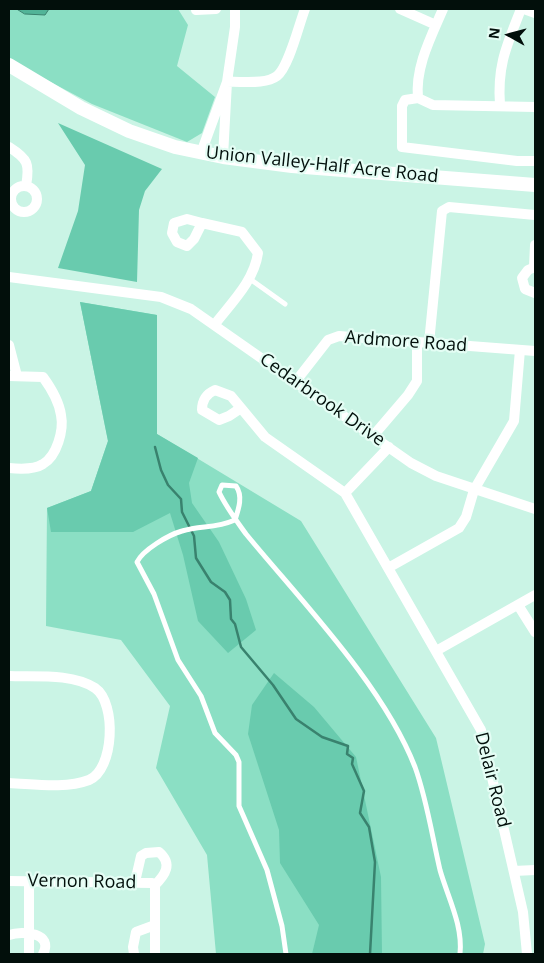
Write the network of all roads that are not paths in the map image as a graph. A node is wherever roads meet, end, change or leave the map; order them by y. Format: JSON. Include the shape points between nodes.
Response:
{"nodes":[{"id":1,"x":216,"y":9,"type":"edge"},
{"id":2,"x":235,"y":9,"type":"edge"},
{"id":3,"x":305,"y":9,"type":"edge"},
{"id":4,"x":400,"y":9,"type":"edge"},
{"id":5,"x":443,"y":9,"type":"edge"},
{"id":6,"x":523,"y":9,"type":"edge"},
{"id":7,"x":196,"y":10,"type":"dead end"},
{"id":8,"x":535,"y":13,"type":"edge"},
{"id":9,"x":436,"y":24,"type":"junction"},
{"id":10,"x":9,"y":65,"type":"edge"},
{"id":11,"x":227,"y":82,"type":"junction"},
{"id":12,"x":418,"y":98,"type":"junction"},
{"id":13,"x":500,"y":105,"type":"junction"},
{"id":14,"x":535,"y":107,"type":"edge"},
{"id":15,"x":9,"y":147,"type":"edge"},
{"id":16,"x":201,"y":153,"type":"junction"},
{"id":17,"x":223,"y":157,"type":"junction"},
{"id":18,"x":535,"y":161,"type":"edge"},
{"id":19,"x":26,"y":186,"type":"dead end"},
{"id":20,"x":535,"y":186,"type":"edge"},
{"id":21,"x":535,"y":215,"type":"edge"},
{"id":22,"x":202,"y":223,"type":"dead end"},
{"id":23,"x":535,"y":245,"type":"edge"},
{"id":24,"x":534,"y":267,"type":"edge"},
{"id":25,"x":9,"y":277,"type":"edge"},
{"id":26,"x":250,"y":279,"type":"junction"},
{"id":27,"x":535,"y":293,"type":"edge"},
{"id":28,"x":284,"y":304,"type":"dead end"},
{"id":29,"x":215,"y":324,"type":"junction"},
{"id":30,"x":418,"y":342,"type":"junction"},
{"id":31,"x":429,"y":343,"type":"junction"},
{"id":32,"x":9,"y":345,"type":"edge"},
{"id":33,"x":520,"y":350,"type":"junction"},
{"id":34,"x":535,"y":351,"type":"edge"},
{"id":35,"x":13,"y":376,"type":"edge"},
{"id":36,"x":296,"y":381,"type":"junction"},
{"id":37,"x":240,"y":408,"type":"dead end"},
{"id":38,"x":373,"y":436,"type":"junction"},
{"id":39,"x":388,"y":447,"type":"junction"},
{"id":40,"x":9,"y":468,"type":"edge"},
{"id":41,"x":474,"y":490,"type":"junction"},
{"id":42,"x":345,"y":493,"type":"junction"},
{"id":43,"x":535,"y":509,"type":"edge"},
{"id":44,"x":235,"y":520,"type":"junction"},
{"id":45,"x":388,"y":568,"type":"junction"},
{"id":46,"x":535,"y":595,"type":"edge"},
{"id":47,"x":518,"y":605,"type":"junction"},
{"id":48,"x":535,"y":632,"type":"edge"},
{"id":49,"x":436,"y":651,"type":"junction"},
{"id":50,"x":9,"y":676,"type":"edge"},
{"id":51,"x":9,"y":783,"type":"edge"},
{"id":52,"x":514,"y":870,"type":"junction"},
{"id":53,"x":535,"y":870,"type":"edge"},
{"id":54,"x":9,"y":881,"type":"edge"},
{"id":55,"x":29,"y":881,"type":"junction"},
{"id":56,"x":135,"y":882,"type":"junction"},
{"id":57,"x":154,"y":886,"type":"junction"},
{"id":58,"x":155,"y":925,"type":"junction"},
{"id":59,"x":29,"y":934,"type":"junction"},
{"id":60,"x":9,"y":935,"type":"edge"},
{"id":61,"x":29,"y":954,"type":"edge"},
{"id":62,"x":44,"y":954,"type":"edge"},
{"id":63,"x":134,"y":954,"type":"edge"},
{"id":64,"x":155,"y":954,"type":"edge"},
{"id":65,"x":286,"y":954,"type":"edge"},
{"id":66,"x":460,"y":954,"type":"edge"},
{"id":67,"x":527,"y":954,"type":"edge"}],
"edges":[{"from":1,"to":7,"type":"street"},
{"from":2,"to":11,"type":"street"},
{"from":3,"to":11,"type":"street","via":[[277,77],[265,81]]},
{"from":4,"to":9,"type":"street"},
{"from":5,"to":9,"type":"street"},
{"from":6,"to":8,"type":"street"},
{"from":6,"to":13,"type":"street","via":[[502,59],[498,83]]},
{"from":9,"to":12,"type":"street","via":[[420,68]]},
{"from":10,"to":16,"type":"street","name":"Union Valley-Half Acre Road","via":[[129,131],[175,148]]},
{"from":11,"to":16,"type":"street"},
{"from":11,"to":17,"type":"street"},
{"from":12,"to":13,"type":"street","via":[[433,105]]},
{"from":12,"to":18,"type":"street","via":[[405,100],[402,106],[402,147]]},
{"from":13,"to":14,"type":"street"},
{"from":15,"to":19,"type":"street","via":[[22,156],[29,169]]},
{"from":16,"to":17,"type":"street","name":"Union Valley-Half Acre Road"},
{"from":17,"to":20,"type":"street","name":"Union Valley-Half Acre Road","via":[[292,166]]},
{"from":21,"to":31,"type":"street","via":[[449,207],[442,211]]},
{"from":22,"to":26,"type":"street","via":[[242,232],[251,241],[258,253]]},
{"from":23,"to":24,"type":"street"},
{"from":24,"to":27,"type":"street","via":[[522,278],[525,289]]},
{"from":25,"to":29,"type":"street","name":"Cedarbrook Drive","via":[[161,297],[191,309]]},
{"from":26,"to":28,"type":"lane"},
{"from":26,"to":29,"type":"street"},
{"from":29,"to":36,"type":"street","name":"Cedarbrook Drive"},
{"from":30,"to":31,"type":"street","name":"Ardmore Road"},
{"from":30,"to":36,"type":"street","name":"Ardmore Road","via":[[339,336],[328,340]]},
{"from":30,"to":38,"type":"street","via":[[417,381]]},
{"from":31,"to":33,"type":"street","name":"Ardmore Road"},
{"from":32,"to":35,"type":"street"},
{"from":33,"to":34,"type":"street","name":"Ardmore Road"},
{"from":33,"to":41,"type":"street","via":[[514,421]]},
{"from":35,"to":40,"type":"street","via":[[43,377],[62,416],[55,452],[43,464],[24,469]]},
{"from":36,"to":38,"type":"street","name":"Cedarbrook Drive"},
{"from":37,"to":42,"type":"street","via":[[266,437]]},
{"from":38,"to":39,"type":"street","name":"Cedarbrook Drive"},
{"from":39,"to":41,"type":"street","name":"Cedarbrook Drive","via":[[436,476]]},
{"from":39,"to":42,"type":"street"},
{"from":41,"to":43,"type":"street","name":"Cedarbrook Drive"},
{"from":41,"to":45,"type":"street","via":[[459,528]]},
{"from":42,"to":45,"type":"street","name":"Delair Road"},
{"from":44,"to":44,"type":"lane","via":[[240,492],[236,486],[222,485],[219,492]]},
{"from":44,"to":65,"type":"lane","via":[[220,527],[181,531],[141,554],[137,562],[154,594],[178,660],[201,696],[215,733],[239,762],[239,806],[267,870]]},
{"from":44,"to":66,"type":"lane","via":[[366,680],[400,735],[422,791],[446,892],[462,938]]},
{"from":45,"to":49,"type":"street","name":"Delair Road"},
{"from":46,"to":47,"type":"street"},
{"from":47,"to":48,"type":"street"},
{"from":47,"to":49,"type":"street"},
{"from":49,"to":52,"type":"street","name":"Delair Road","via":[[481,730]]},
{"from":50,"to":51,"type":"street","via":[[70,679],[96,689],[107,706],[111,724],[100,770],[90,780],[70,784]]},
{"from":52,"to":53,"type":"street"},
{"from":52,"to":67,"type":"street","name":"Delair Road"},
{"from":54,"to":55,"type":"street","name":"Vernon Road"},
{"from":55,"to":56,"type":"street","name":"Vernon Road"},
{"from":55,"to":59,"type":"street"},
{"from":56,"to":57,"type":"street","name":"Vernon Road","via":[[152,883]]},
{"from":56,"to":57,"type":"street","via":[[140,856],[159,852],[167,870]]},
{"from":57,"to":58,"type":"street"},
{"from":58,"to":63,"type":"street","via":[[136,932]]},
{"from":58,"to":64,"type":"street"},
{"from":59,"to":60,"type":"street"},
{"from":59,"to":61,"type":"street"},
{"from":59,"to":62,"type":"street","via":[[43,938],[46,944]]}]}
